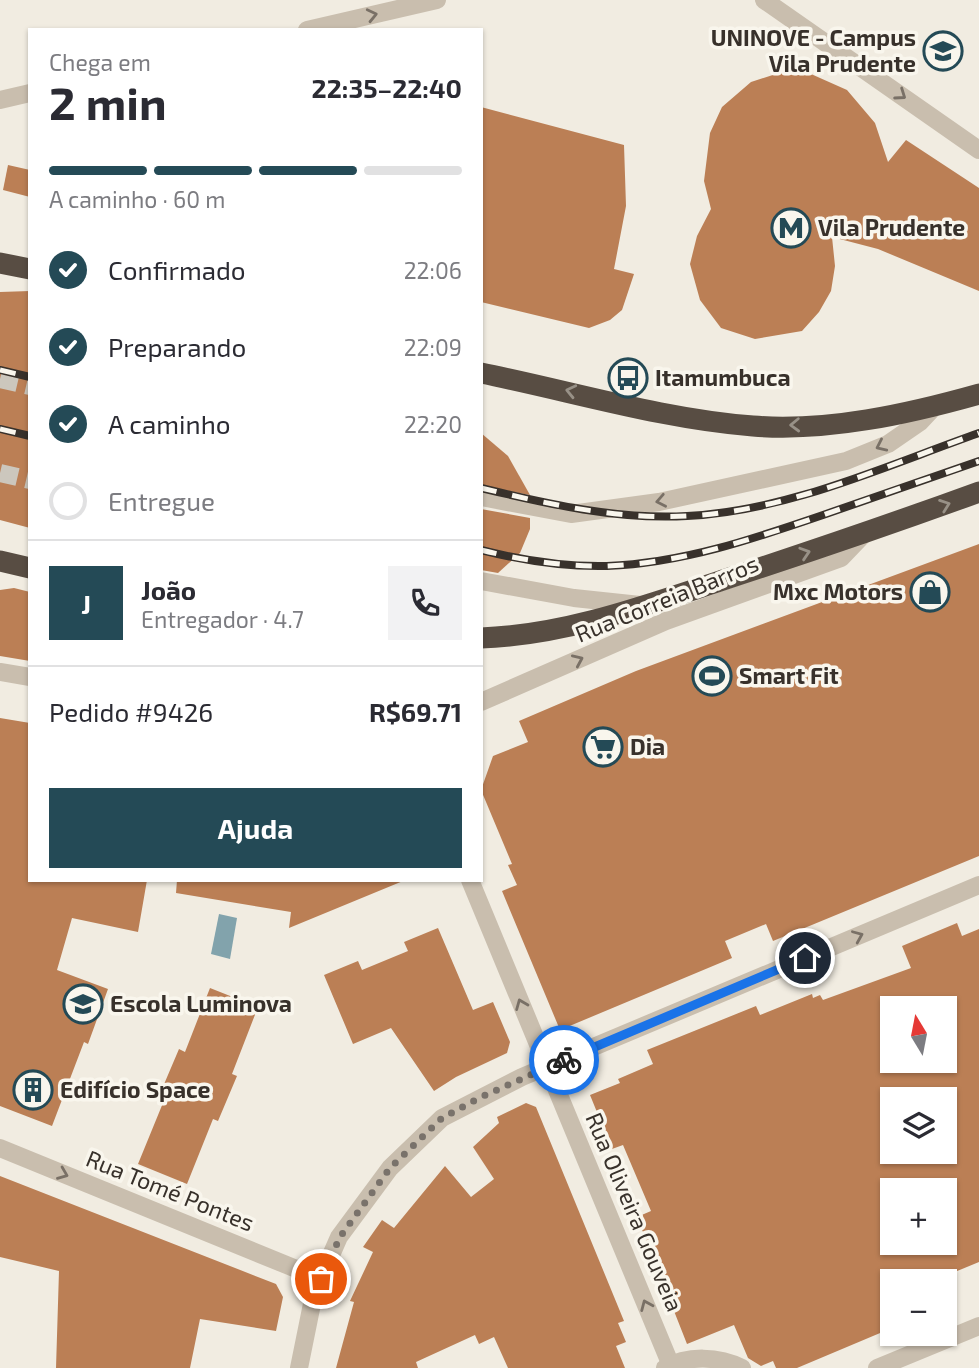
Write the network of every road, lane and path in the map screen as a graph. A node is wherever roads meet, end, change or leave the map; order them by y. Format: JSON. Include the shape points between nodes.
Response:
{"nodes":[{"id":1,"x":437,"y":0,"type":"edge"},
{"id":2,"x":764,"y":0,"type":"edge"},
{"id":3,"x":316,"y":28,"type":"edge"},
{"id":4,"x":28,"y":93,"type":"edge"},
{"id":5,"x":0,"y":100,"type":"edge"},
{"id":6,"x":979,"y":150,"type":"edge"},
{"id":7,"x":0,"y":263,"type":"edge"},
{"id":8,"x":28,"y":269,"type":"edge"},
{"id":9,"x":483,"y":373,"type":"edge"},
{"id":10,"x":979,"y":394,"type":"edge"},
{"id":11,"x":935,"y":406,"type":"junction"},
{"id":12,"x":979,"y":492,"type":"edge"},
{"id":13,"x":483,"y":497,"type":"edge"},
{"id":14,"x":864,"y":534,"type":"junction"},
{"id":15,"x":0,"y":561,"type":"edge"},
{"id":16,"x":28,"y":568,"type":"edge"},
{"id":17,"x":483,"y":581,"type":"edge"},
{"id":18,"x":647,"y":606,"type":"junction"},
{"id":19,"x":483,"y":638,"type":"edge"},
{"id":20,"x":0,"y":672,"type":"edge"},
{"id":21,"x":28,"y":677,"type":"edge"},
{"id":22,"x":483,"y":701,"type":"edge"},
{"id":23,"x":471,"y":882,"type":"edge"},
{"id":24,"x":979,"y":885,"type":"edge"},
{"id":25,"x":547,"y":1067,"type":"junction"},
{"id":26,"x":0,"y":1148,"type":"edge"},
{"id":27,"x":321,"y":1279,"type":"junction"},
{"id":28,"x":979,"y":1326,"type":"edge"},
{"id":29,"x":669,"y":1367,"type":"edge"},
{"id":30,"x":299,"y":1368,"type":"edge"},
{"id":31,"x":741,"y":1368,"type":"edge"},
{"id":32,"x":877,"y":1368,"type":"edge"}],
"edges":[{"from":3,"to":1,"type":"street","one_way":true},
{"from":2,"to":6,"type":"street","one_way":true},
{"from":4,"to":5,"type":"street"},
{"from":7,"to":8,"type":"highway"},
{"from":11,"to":9,"type":"highway","one_way":true,"via":[[848,421],[756,426],[708,421]]},
{"from":10,"to":11,"type":"highway"},
{"from":11,"to":13,"type":"street","one_way":true,"via":[[888,444],[846,461],[672,499],[571,514]]},
{"from":14,"to":12,"type":"highway","one_way":true},
{"from":18,"to":14,"type":"highway","one_way":true},
{"from":22,"to":14,"type":"street","name":"Rua Correia Barros","one_way":true,"via":[[666,621],[841,558]]},
{"from":15,"to":16,"type":"highway"},
{"from":17,"to":18,"type":"street"},
{"from":18,"to":19,"type":"highway","via":[[573,627]]},
{"from":20,"to":21,"type":"street"},
{"from":25,"to":23,"type":"street","name":"Rua Oliveira Gouveia","one_way":true},
{"from":25,"to":24,"type":"street","one_way":true},
{"from":25,"to":27,"type":"street","via":[[442,1118],[390,1168],[340,1237]]},
{"from":29,"to":25,"type":"street","name":"Rua Oliveira Gouveia","one_way":true},
{"from":26,"to":27,"type":"street","name":"Rua Tomé Pontes","one_way":true},
{"from":27,"to":30,"type":"street"},
{"from":28,"to":32,"type":"street"},
{"from":29,"to":31,"type":"street","via":[[693,1359],[716,1359]]}]}
